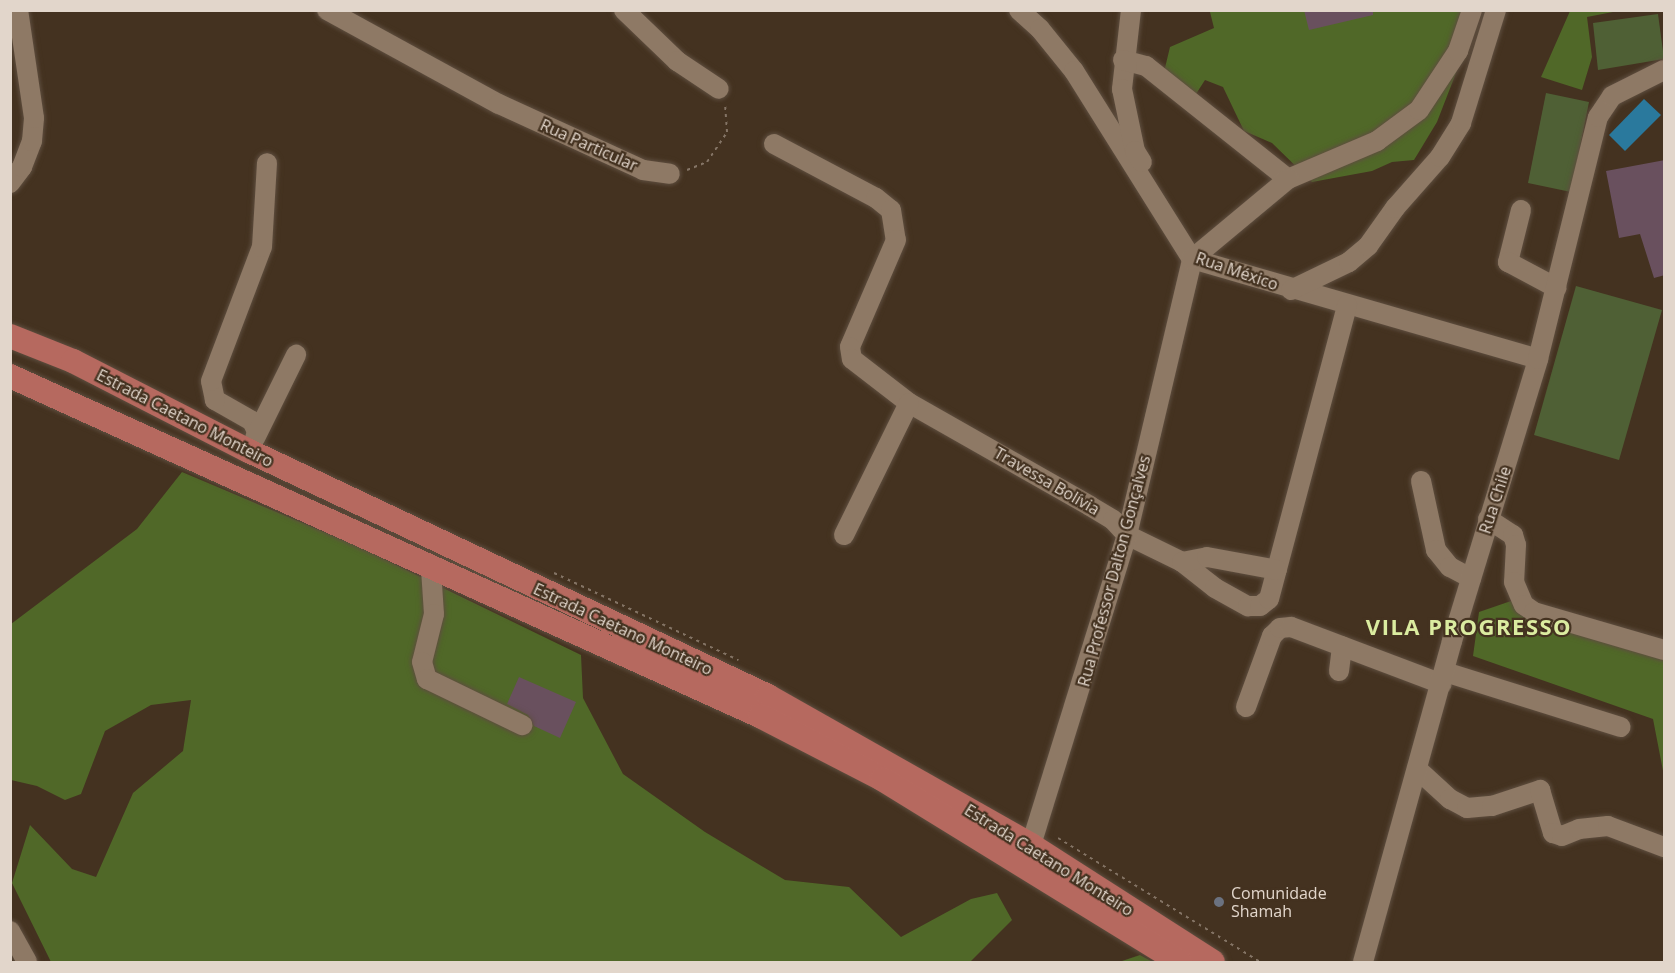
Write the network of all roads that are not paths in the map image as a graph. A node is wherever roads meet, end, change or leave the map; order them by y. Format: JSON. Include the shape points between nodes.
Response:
{"nodes":[{"id":1,"x":18,"y":10,"type":"edge"},
{"id":2,"x":327,"y":10,"type":"edge"},
{"id":3,"x":624,"y":10,"type":"edge"},
{"id":4,"x":1019,"y":10,"type":"edge"},
{"id":5,"x":1131,"y":10,"type":"edge"},
{"id":6,"x":1472,"y":10,"type":"edge"},
{"id":7,"x":1496,"y":10,"type":"edge"},
{"id":8,"x":1123,"y":60,"type":"junction"},
{"id":9,"x":1665,"y":70,"type":"edge"},
{"id":10,"x":719,"y":89,"type":"road end"},
{"id":11,"x":774,"y":144,"type":"dead end"},
{"id":12,"x":267,"y":163,"type":"dead end"},
{"id":13,"x":670,"y":174,"type":"road end"},
{"id":14,"x":1288,"y":179,"type":"junction"},
{"id":15,"x":10,"y":183,"type":"edge"},
{"id":16,"x":1521,"y":210,"type":"dead end"},
{"id":17,"x":1196,"y":256,"type":"junction"},
{"id":18,"x":1349,"y":262,"type":"junction"},
{"id":19,"x":1557,"y":288,"type":"junction"},
{"id":20,"x":1291,"y":290,"type":"junction"},
{"id":21,"x":1339,"y":303,"type":"junction"},
{"id":22,"x":11,"y":336,"type":"edge"},
{"id":23,"x":296,"y":355,"type":"dead end"},
{"id":24,"x":1538,"y":359,"type":"junction"},
{"id":25,"x":73,"y":361,"type":"junction"},
{"id":26,"x":10,"y":376,"type":"edge"},
{"id":27,"x":55,"y":395,"type":"junction"},
{"id":28,"x":143,"y":395,"type":"junction"},
{"id":29,"x":909,"y":403,"type":"junction"},
{"id":30,"x":125,"y":428,"type":"junction"},
{"id":31,"x":253,"y":442,"type":"junction"},
{"id":32,"x":1421,"y":481,"type":"dead end"},
{"id":33,"x":1488,"y":519,"type":"junction"},
{"id":34,"x":844,"y":535,"type":"dead end"},
{"id":35,"x":1127,"y":535,"type":"junction"},
{"id":36,"x":1182,"y":562,"type":"junction"},
{"id":37,"x":431,"y":568,"type":"junction"},
{"id":38,"x":1277,"y":570,"type":"junction"},
{"id":39,"x":1471,"y":578,"type":"junction"},
{"id":40,"x":1342,"y":646,"type":"junction"},
{"id":41,"x":1665,"y":650,"type":"edge"},
{"id":42,"x":1339,"y":671,"type":"dead end"},
{"id":43,"x":1444,"y":678,"type":"junction"},
{"id":44,"x":1246,"y":706,"type":"dead end"},
{"id":45,"x":522,"y":725,"type":"dead end"},
{"id":46,"x":1621,"y":727,"type":"dead end"},
{"id":47,"x":1417,"y":769,"type":"junction"},
{"id":48,"x":1031,"y":845,"type":"junction"},
{"id":49,"x":1665,"y":848,"type":"edge"},
{"id":50,"x":10,"y":931,"type":"edge"},
{"id":51,"x":27,"y":963,"type":"edge"},
{"id":52,"x":1180,"y":963,"type":"edge"},
{"id":53,"x":1213,"y":963,"type":"edge"},
{"id":54,"x":1363,"y":963,"type":"edge"}],
"edges":[{"from":1,"to":15,"type":"street","via":[[34,118],[32,141],[22,167]]},
{"from":2,"to":13,"type":"street","name":"Rua Particular","via":[[499,104],[643,170]]},
{"from":3,"to":10,"type":"street","via":[[677,61]]},
{"from":4,"to":17,"type":"street","name":"Rua México","via":[[1074,71]]},
{"from":5,"to":8,"type":"street"},
{"from":6,"to":14,"type":"street","via":[[1458,51],[1419,110],[1377,141]]},
{"from":7,"to":18,"type":"street","name":"Travessa Bolívia","via":[[1461,123],[1440,157],[1395,207],[1368,246]]},
{"from":8,"to":14,"type":"street","via":[[1146,66]]},
{"from":8,"to":17,"type":"street","via":[[1122,89],[1136,151]]},
{"from":9,"to":19,"type":"street","name":"Rua Chile","via":[[1612,96],[1598,117]]},
{"from":11,"to":29,"type":"street","name":"Travessa Bolívia","via":[[876,198],[891,210],[896,240],[850,347],[852,359]]},
{"from":12,"to":31,"type":"street","via":[[262,247],[211,381],[215,400],[252,421]]},
{"from":14,"to":17,"type":"street"},
{"from":16,"to":19,"type":"street","via":[[1508,262]]},
{"from":17,"to":20,"type":"street","name":"Rua México"},
{"from":17,"to":35,"type":"street","name":"Rua Professor Dalton Gonçalves"},
{"from":18,"to":20,"type":"street","name":"Travessa Bolívia"},
{"from":18,"to":21,"type":"street","name":"Travessa Bolívia"},
{"from":19,"to":24,"type":"street","name":"Rua Chile"},
{"from":20,"to":21,"type":"street","name":"Rua México"},
{"from":21,"to":24,"type":"street","name":"Rua México"},
{"from":21,"to":38,"type":"street","name":"Travessa Bolívia"},
{"from":22,"to":25,"type":"main road","name":"Estrada Caetano Monteiro"},
{"from":23,"to":31,"type":"street"},
{"from":24,"to":33,"type":"street","name":"Rua Chile"},
{"from":25,"to":27,"type":"main road","via":[[70,383]]},
{"from":25,"to":28,"type":"main road","name":"Estrada Caetano Monteiro"},
{"from":26,"to":27,"type":"main road","name":"Estrada Caetano Monteiro"},
{"from":27,"to":30,"type":"main road","name":"Estrada Caetano Monteiro"},
{"from":28,"to":30,"type":"main road","via":[[132,397],[124,405]]},
{"from":28,"to":31,"type":"main road","name":"Estrada Caetano Monteiro"},
{"from":29,"to":34,"type":"street"},
{"from":29,"to":35,"type":"street","name":"Travessa Bolívia","via":[[1090,506],[1113,520]]},
{"from":30,"to":37,"type":"main road","name":"Estrada Caetano Monteiro"},
{"from":31,"to":48,"type":"main road","name":"Estrada Caetano Monteiro","via":[[768,696]]},
{"from":32,"to":39,"type":"street","via":[[1436,550],[1450,567]]},
{"from":33,"to":39,"type":"street","name":"Rua Chile"},
{"from":33,"to":41,"type":"street","via":[[1513,536],[1514,582],[1524,605],[1534,612]]},
{"from":35,"to":36,"type":"street","name":"Travessa Bolívia"},
{"from":35,"to":48,"type":"street","name":"Rua Professor Dalton Gonçalves"},
{"from":36,"to":38,"type":"street","via":[[1208,557]]},
{"from":36,"to":38,"type":"street","name":"Travessa Bolívia","via":[[1215,588],[1248,606],[1260,606],[1269,599]]},
{"from":37,"to":45,"type":"street","via":[[434,614],[422,662],[427,679]]},
{"from":37,"to":52,"type":"main road","name":"Estrada Caetano Monteiro","via":[[760,716],[882,779]]},
{"from":39,"to":43,"type":"street","name":"Rua Chile"},
{"from":40,"to":42,"type":"street"},
{"from":40,"to":43,"type":"street"},
{"from":40,"to":44,"type":"street","via":[[1291,627],[1280,628],[1272,636]]},
{"from":43,"to":46,"type":"street"},
{"from":43,"to":47,"type":"street","name":"Rua Chile"},
{"from":47,"to":49,"type":"street","via":[[1450,800],[1467,808],[1492,806],[1540,790],[1553,832],[1562,836],[1580,829],[1608,826]]},
{"from":47,"to":54,"type":"street","name":"Rua Chile"},
{"from":48,"to":53,"type":"main road","name":"Estrada Caetano Monteiro"},
{"from":50,"to":51,"type":"street"}]}
